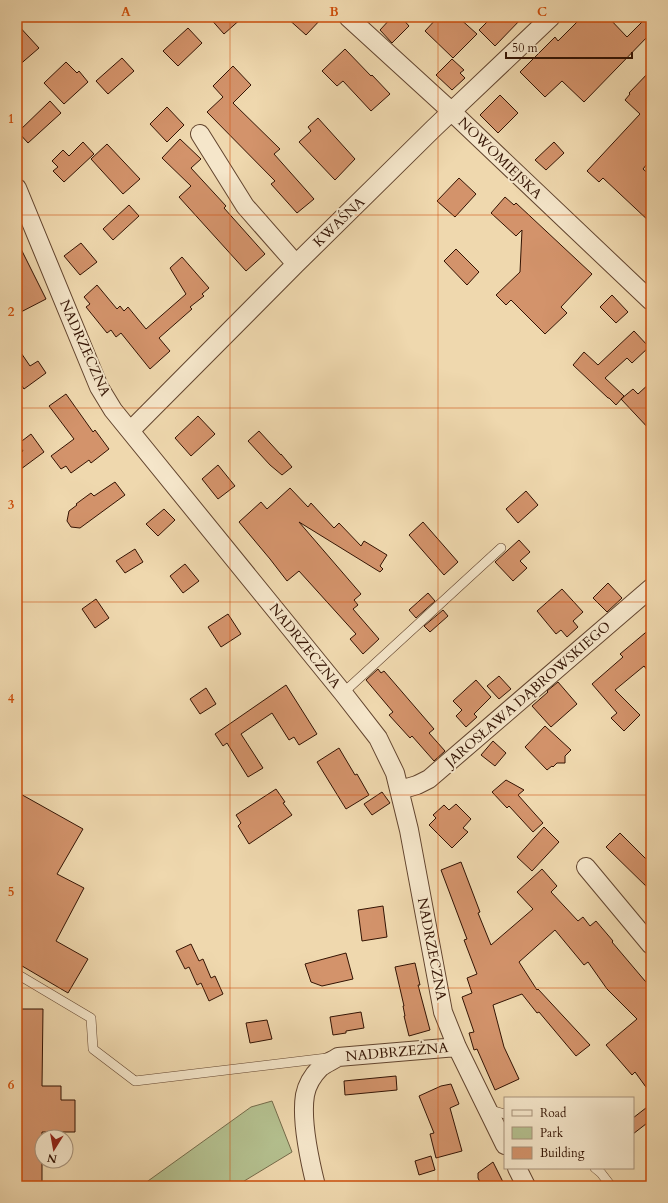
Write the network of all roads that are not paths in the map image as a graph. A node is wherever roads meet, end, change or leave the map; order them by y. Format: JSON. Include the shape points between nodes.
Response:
{"nodes":[{"id":1,"x":348,"y":17,"type":"edge"},
{"id":2,"x":551,"y":17,"type":"edge"},
{"id":3,"x":452,"y":112,"type":"junction"},
{"id":4,"x":200,"y":134,"type":"dead end"},
{"id":5,"x":17,"y":188,"type":"edge"},
{"id":6,"x":296,"y":264,"type":"junction"},
{"id":7,"x":651,"y":301,"type":"edge"},
{"id":8,"x":130,"y":431,"type":"junction"},
{"id":9,"x":501,"y":548,"type":"dead end"},
{"id":10,"x":651,"y":588,"type":"edge"},
{"id":11,"x":343,"y":693,"type":"junction"},
{"id":12,"x":400,"y":790,"type":"junction"},
{"id":13,"x":586,"y":866,"type":"dead end"},
{"id":14,"x":651,"y":945,"type":"edge"},
{"id":15,"x":17,"y":974,"type":"edge"},
{"id":16,"x":457,"y":1047,"type":"junction"},
{"id":17,"x":338,"y":1057,"type":"junction"},
{"id":18,"x":487,"y":1108,"type":"junction"},
{"id":19,"x":504,"y":1114,"type":"edge"},
{"id":20,"x":504,"y":1142,"type":"edge"},
{"id":21,"x":518,"y":1169,"type":"edge"},
{"id":22,"x":596,"y":1169,"type":"edge"},
{"id":23,"x":316,"y":1186,"type":"edge"},
{"id":24,"x":526,"y":1186,"type":"edge"},
{"id":25,"x":611,"y":1186,"type":"edge"}],
"edges":[{"from":1,"to":3,"type":"street","name":"NOWOMIEJSKA"},
{"from":2,"to":3,"type":"street","name":"KWAŚNA"},
{"from":3,"to":6,"type":"street","name":"KWAŚNA"},
{"from":3,"to":7,"type":"street","name":"NOWOMIEJSKA"},
{"from":4,"to":6,"type":"street","via":[[245,206]]},
{"from":5,"to":8,"type":"street","name":"NADRZECZNA","via":[[99,387]]},
{"from":6,"to":8,"type":"street","name":"KWAŚNA"},
{"from":8,"to":11,"type":"street","name":"NADRZECZNA"},
{"from":9,"to":11,"type":"lane"},
{"from":10,"to":12,"type":"street","name":"JAROSŁAWA DĄBROWSKIEGO","via":[[429,779]]},
{"from":11,"to":12,"type":"street","name":"NADRZECZNA","via":[[378,738],[395,773]]},
{"from":12,"to":16,"type":"street","name":"NADRZECZNA","via":[[443,1012]]},
{"from":13,"to":14,"type":"street"},
{"from":15,"to":17,"type":"lane","via":[[91,1018],[93,1049],[135,1081]]},
{"from":16,"to":17,"type":"street","name":"NADBRZEŻNA"},
{"from":16,"to":18,"type":"street","name":"NADRZECZNA"},
{"from":17,"to":23,"type":"street","name":"NADBRZEŻNA","via":[[321,1067],[305,1094],[306,1135]]},
{"from":18,"to":19,"type":"lane"},
{"from":18,"to":20,"type":"street","name":"NADRZECZNA"},
{"from":21,"to":24,"type":"street"},
{"from":22,"to":25,"type":"lane"}]}
